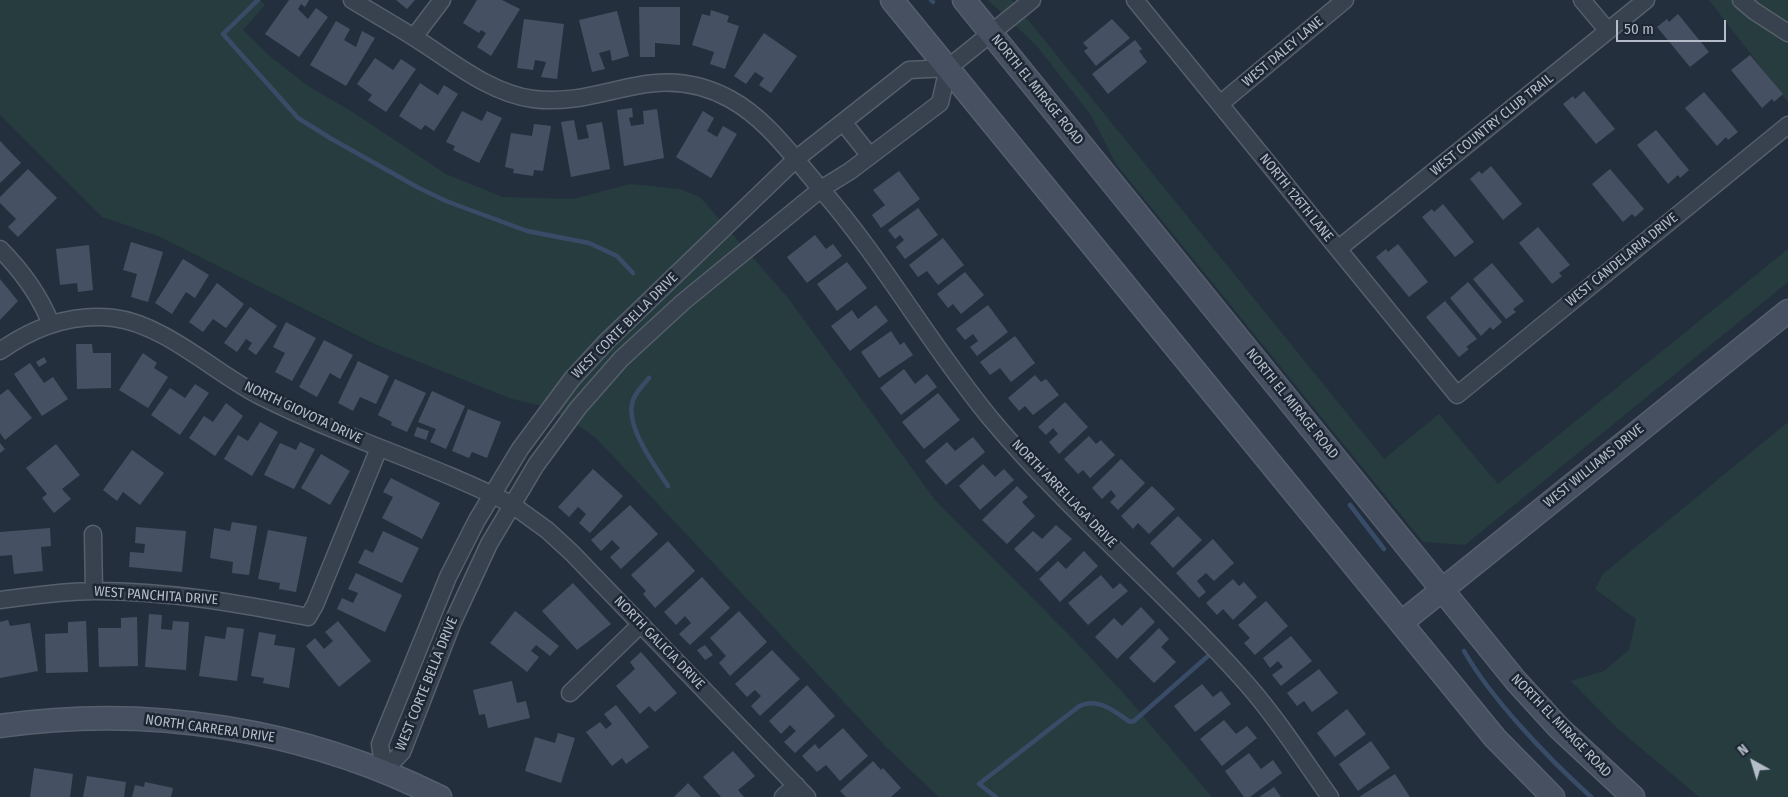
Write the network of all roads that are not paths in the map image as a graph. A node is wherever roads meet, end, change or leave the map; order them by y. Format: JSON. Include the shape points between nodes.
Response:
{"nodes":[{"id":1,"x":352,"y":0,"type":"edge"},
{"id":2,"x":442,"y":0,"type":"edge"},
{"id":3,"x":892,"y":0,"type":"edge"},
{"id":4,"x":964,"y":0,"type":"edge"},
{"id":5,"x":1032,"y":0,"type":"edge"},
{"id":6,"x":1135,"y":0,"type":"edge"},
{"id":7,"x":1346,"y":0,"type":"edge"},
{"id":8,"x":1582,"y":0,"type":"edge"},
{"id":9,"x":1646,"y":0,"type":"edge"},
{"id":10,"x":1742,"y":0,"type":"edge"},
{"id":11,"x":1608,"y":31,"type":"junction"},
{"id":12,"x":1788,"y":33,"type":"edge"},
{"id":13,"x":991,"y":34,"type":"junction"},
{"id":14,"x":414,"y":37,"type":"junction"},
{"id":15,"x":948,"y":68,"type":"junction"},
{"id":16,"x":1220,"y":104,"type":"junction"},
{"id":17,"x":843,"y":122,"type":"junction"},
{"id":18,"x":1788,"y":124,"type":"edge"},
{"id":19,"x":870,"y":156,"type":"junction"},
{"id":20,"x":796,"y":160,"type":"junction"},
{"id":21,"x":817,"y":184,"type":"junction"},
{"id":22,"x":0,"y":249,"type":"edge"},
{"id":23,"x":1338,"y":249,"type":"junction"},
{"id":24,"x":1788,"y":311,"type":"edge"},
{"id":25,"x":51,"y":324,"type":"junction"},
{"id":26,"x":0,"y":351,"type":"edge"},
{"id":27,"x":1457,"y":395,"type":"joint"},
{"id":28,"x":379,"y":448,"type":"junction"},
{"id":29,"x":502,"y":499,"type":"junction"},
{"id":30,"x":94,"y":534,"type":"dead end"},
{"id":31,"x":1442,"y":588,"type":"junction"},
{"id":32,"x":94,"y":591,"type":"junction"},
{"id":33,"x":0,"y":600,"type":"edge"},
{"id":34,"x":1401,"y":623,"type":"junction"},
{"id":35,"x":642,"y":624,"type":"junction"},
{"id":36,"x":570,"y":693,"type":"dead end"},
{"id":37,"x":0,"y":726,"type":"edge"},
{"id":38,"x":384,"y":771,"type":"junction"},
{"id":39,"x":796,"y":785,"type":"junction"},
{"id":40,"x":440,"y":797,"type":"edge"},
{"id":41,"x":783,"y":797,"type":"edge"},
{"id":42,"x":807,"y":797,"type":"edge"},
{"id":43,"x":1330,"y":797,"type":"edge"},
{"id":44,"x":1554,"y":797,"type":"edge"},
{"id":45,"x":1633,"y":797,"type":"edge"}],
"edges":[{"from":1,"to":14,"type":"street","name":"NORTH ARRELLAGA DRIVE"},
{"from":2,"to":14,"type":"street"},
{"from":3,"to":15,"type":"main road"},
{"from":4,"to":13,"type":"main road","name":"NORTH EL MIRAGE ROAD"},
{"from":5,"to":13,"type":"street"},
{"from":6,"to":16,"type":"street","name":"NORTH 126TH LANE"},
{"from":7,"to":16,"type":"street","name":"WEST DALEY LANE"},
{"from":8,"to":11,"type":"street"},
{"from":9,"to":11,"type":"street","name":"WEST COUNTRY CLUB TRAIL"},
{"from":10,"to":12,"type":"street"},
{"from":11,"to":23,"type":"street","name":"WEST COUNTRY CLUB TRAIL"},
{"from":13,"to":15,"type":"street"},
{"from":13,"to":31,"type":"main road","name":"NORTH EL MIRAGE ROAD"},
{"from":14,"to":20,"type":"street","name":"NORTH ARRELLAGA DRIVE","via":[[488,84],[518,96],[570,99],[658,82],[686,84],[712,91],[738,104],[754,117]]},
{"from":15,"to":17,"type":"street","name":"WEST CORTE BELLA DRIVE","via":[[909,70]]},
{"from":15,"to":19,"type":"street","name":"WEST CORTE BELLA DRIVE","via":[[940,103]]},
{"from":15,"to":34,"type":"main road"},
{"from":16,"to":23,"type":"street","name":"NORTH 126TH LANE"},
{"from":17,"to":19,"type":"street"},
{"from":17,"to":20,"type":"street","name":"WEST CORTE BELLA DRIVE"},
{"from":18,"to":27,"type":"street","name":"WEST CANDELARIA DRIVE"},
{"from":19,"to":21,"type":"street","name":"WEST CORTE BELLA DRIVE"},
{"from":20,"to":21,"type":"street","name":"NORTH ARRELLAGA DRIVE"},
{"from":20,"to":29,"type":"street","name":"WEST CORTE BELLA DRIVE","via":[[584,366],[532,432]]},
{"from":21,"to":29,"type":"street","name":"WEST CORTE BELLA DRIVE","via":[[626,354]]},
{"from":21,"to":43,"type":"street","name":"NORTH ARRELLAGA DRIVE","via":[[992,420],[1239,675]]},
{"from":22,"to":25,"type":"street","via":[[25,276]]},
{"from":23,"to":27,"type":"street","name":"NORTH 126TH LANE"},
{"from":24,"to":31,"type":"main road","name":"WEST WILLIAMS DRIVE"},
{"from":25,"to":26,"type":"street","name":"NORTH GIOVOTA DRIVE"},
{"from":25,"to":28,"type":"street","name":"NORTH GIOVOTA DRIVE","via":[[91,317],[115,318],[141,325],[262,397]]},
{"from":28,"to":29,"type":"street","name":"NORTH GIOVOTA DRIVE"},
{"from":28,"to":32,"type":"street","name":"WEST PANCHITA DRIVE","via":[[308,617],[210,598]]},
{"from":29,"to":35,"type":"street","name":"NORTH GALICIA DRIVE","via":[[560,542]]},
{"from":29,"to":38,"type":"street","name":"WEST CORTE BELLA DRIVE","via":[[484,553],[459,606],[402,752]]},
{"from":29,"to":38,"type":"street","name":"WEST CORTE BELLA DRIVE","via":[[448,576],[380,744]]},
{"from":30,"to":32,"type":"street"},
{"from":31,"to":34,"type":"main road","name":"WEST WILLIAMS DRIVE"},
{"from":31,"to":45,"type":"main road","name":"NORTH EL MIRAGE ROAD","via":[[1538,706]]},
{"from":32,"to":33,"type":"street","name":"WEST PANCHITA DRIVE"},
{"from":34,"to":44,"type":"main road","via":[[1495,738]]},
{"from":35,"to":36,"type":"street"},
{"from":35,"to":39,"type":"street","name":"NORTH GALICIA DRIVE"},
{"from":37,"to":38,"type":"main road","name":"NORTH CARRERA DRIVE","via":[[102,718],[175,721],[277,738]]},
{"from":38,"to":40,"type":"main road","name":"NORTH CARRERA DRIVE"},
{"from":39,"to":41,"type":"street"},
{"from":39,"to":42,"type":"street","name":"NORTH GALICIA DRIVE"}]}
